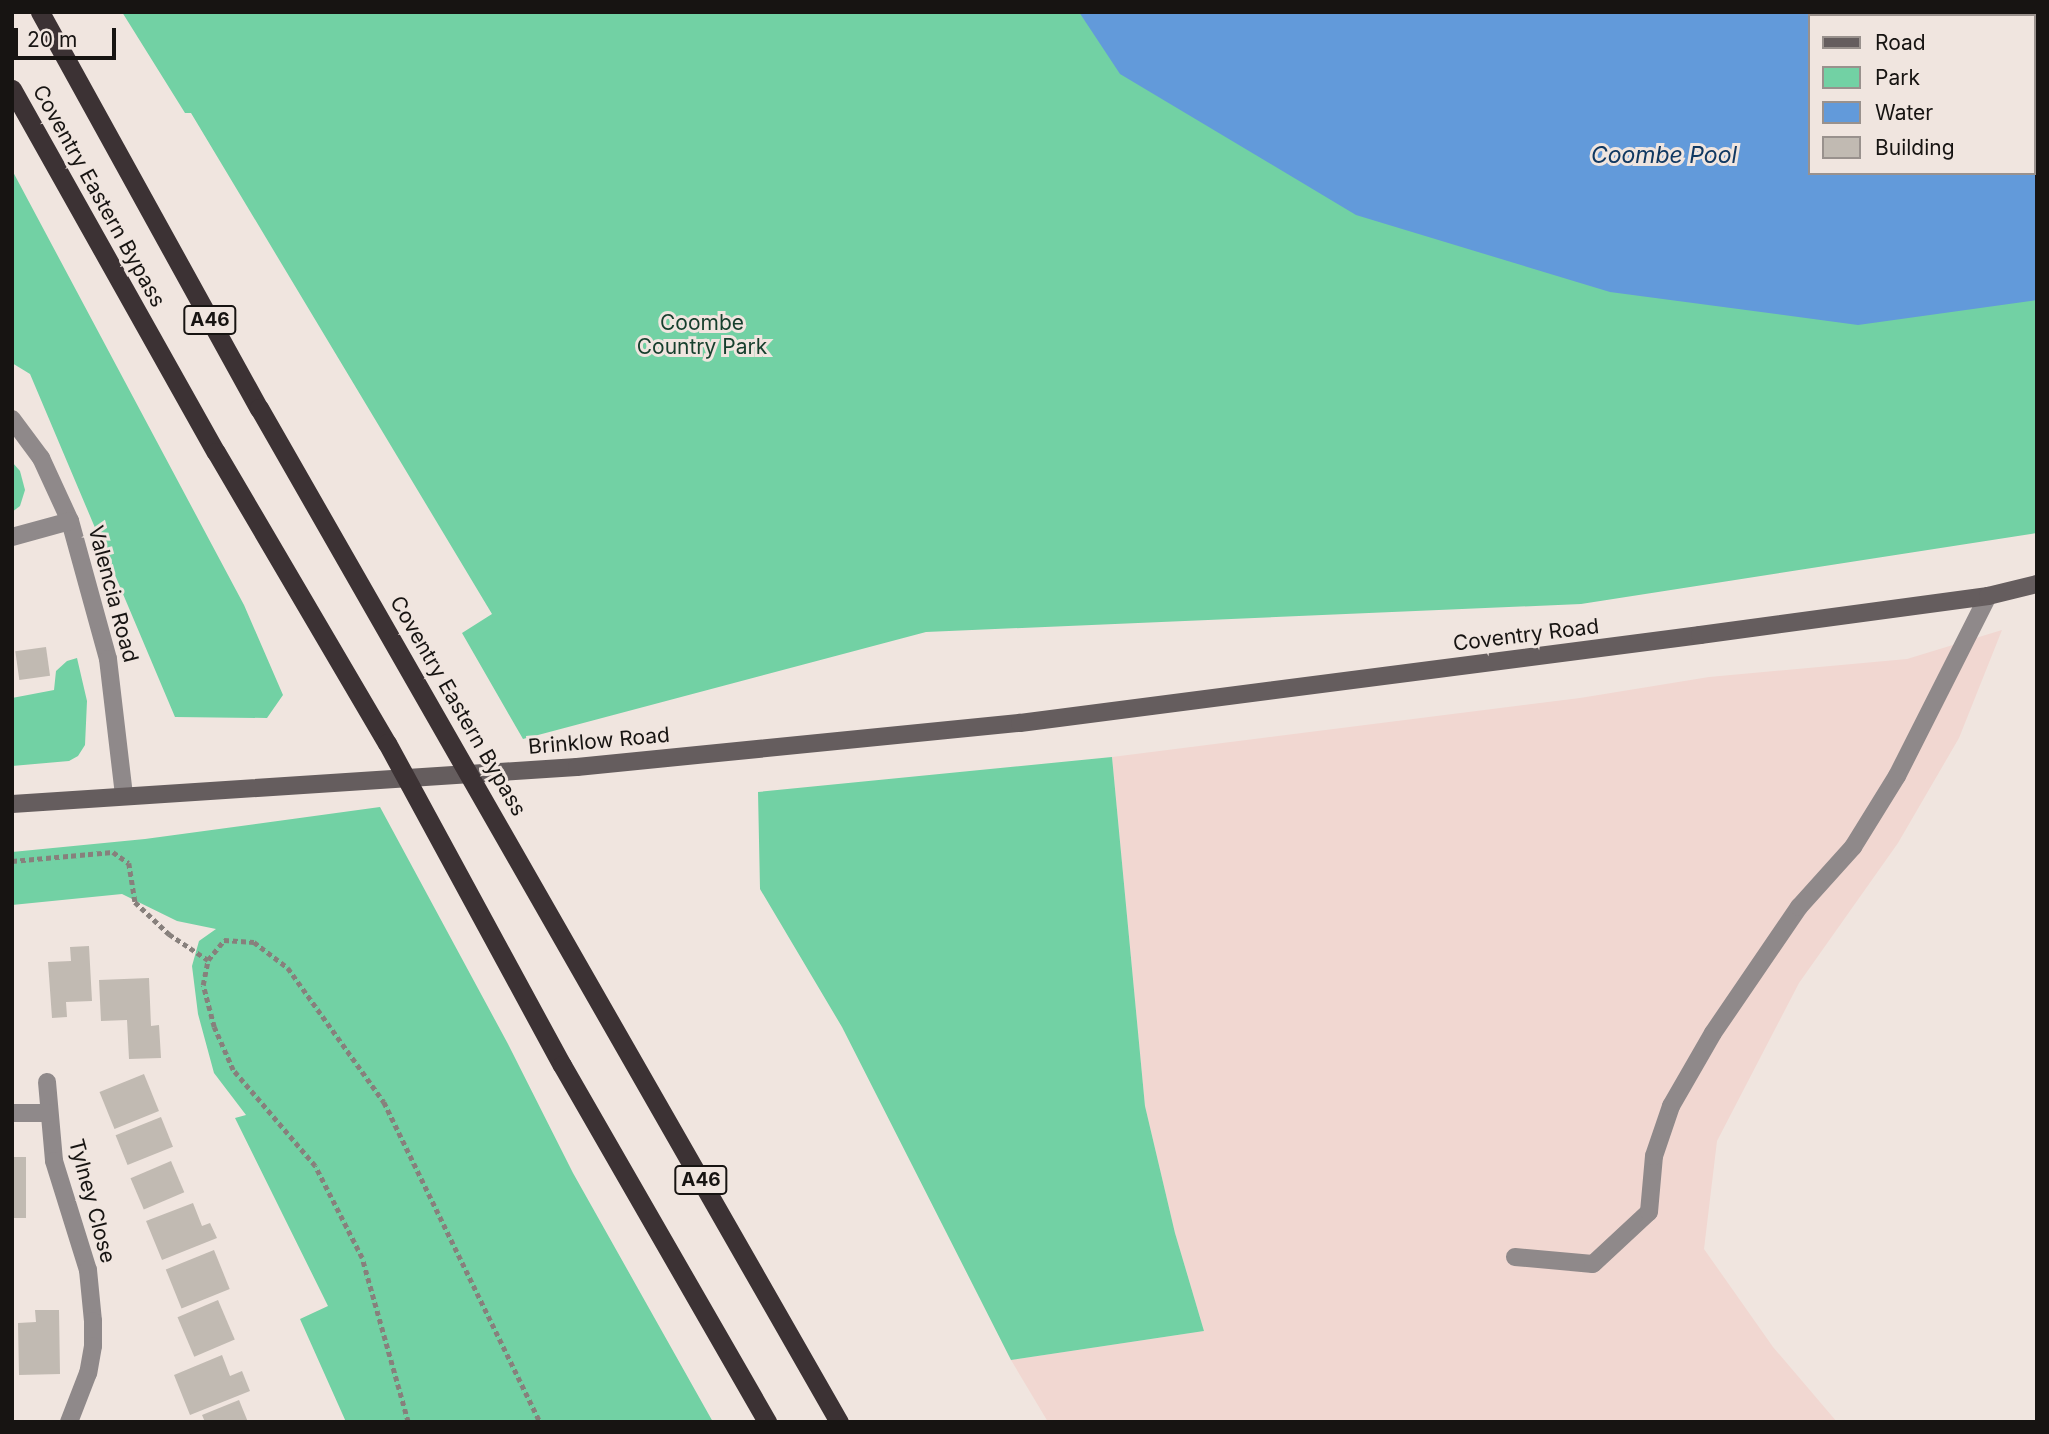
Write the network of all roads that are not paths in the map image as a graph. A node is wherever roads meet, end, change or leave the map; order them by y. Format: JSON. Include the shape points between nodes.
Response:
{"nodes":[{"id":1,"x":40,"y":12,"type":"edge"},
{"id":2,"x":12,"y":89,"type":"edge"},
{"id":3,"x":12,"y":419,"type":"edge"},
{"id":4,"x":69,"y":521,"type":"junction"},
{"id":5,"x":12,"y":537,"type":"edge"},
{"id":6,"x":2037,"y":584,"type":"edge"},
{"id":7,"x":1988,"y":596,"type":"junction"},
{"id":8,"x":1020,"y":723,"type":"joint"},
{"id":9,"x":124,"y":796,"type":"junction"},
{"id":10,"x":12,"y":804,"type":"edge"},
{"id":11,"x":47,"y":1082,"type":"dead end"},
{"id":12,"x":12,"y":1113,"type":"edge"},
{"id":13,"x":49,"y":1113,"type":"junction"},
{"id":14,"x":1516,"y":1257,"type":"dead end"},
{"id":15,"x":69,"y":1422,"type":"edge"},
{"id":16,"x":767,"y":1422,"type":"edge"},
{"id":17,"x":839,"y":1422,"type":"edge"}],
"edges":[{"from":1,"to":17,"type":"highway","name":"Coventry Eastern Bypass","number":"A46","via":[[252,396]]},
{"from":2,"to":16,"type":"highway","name":"Coventry Eastern Bypass","number":"A46","via":[[216,452],[387,743],[562,1065]]},
{"from":3,"to":4,"type":"street","name":"Valencia Road","via":[[41,458]]},
{"from":4,"to":5,"type":"street"},
{"from":4,"to":9,"type":"street","name":"Valencia Road","via":[[108,659]]},
{"from":6,"to":7,"type":"main road","name":"Coventry Road"},
{"from":7,"to":8,"type":"main road","name":"Coventry Road"},
{"from":7,"to":14,"type":"street","via":[[1897,776],[1853,847],[1799,907],[1713,1033],[1671,1106],[1654,1156],[1649,1212],[1593,1264]]},
{"from":8,"to":9,"type":"main road","name":"Brinklow Road","via":[[577,767]]},
{"from":9,"to":10,"type":"main road","name":"Brinklow Road"},
{"from":11,"to":13,"type":"street","name":"Tylney Close"},
{"from":12,"to":13,"type":"street"},
{"from":13,"to":15,"type":"street","name":"Tylney Close","via":[[54,1161],[88,1270],[93,1321],[88,1373]]}]}
